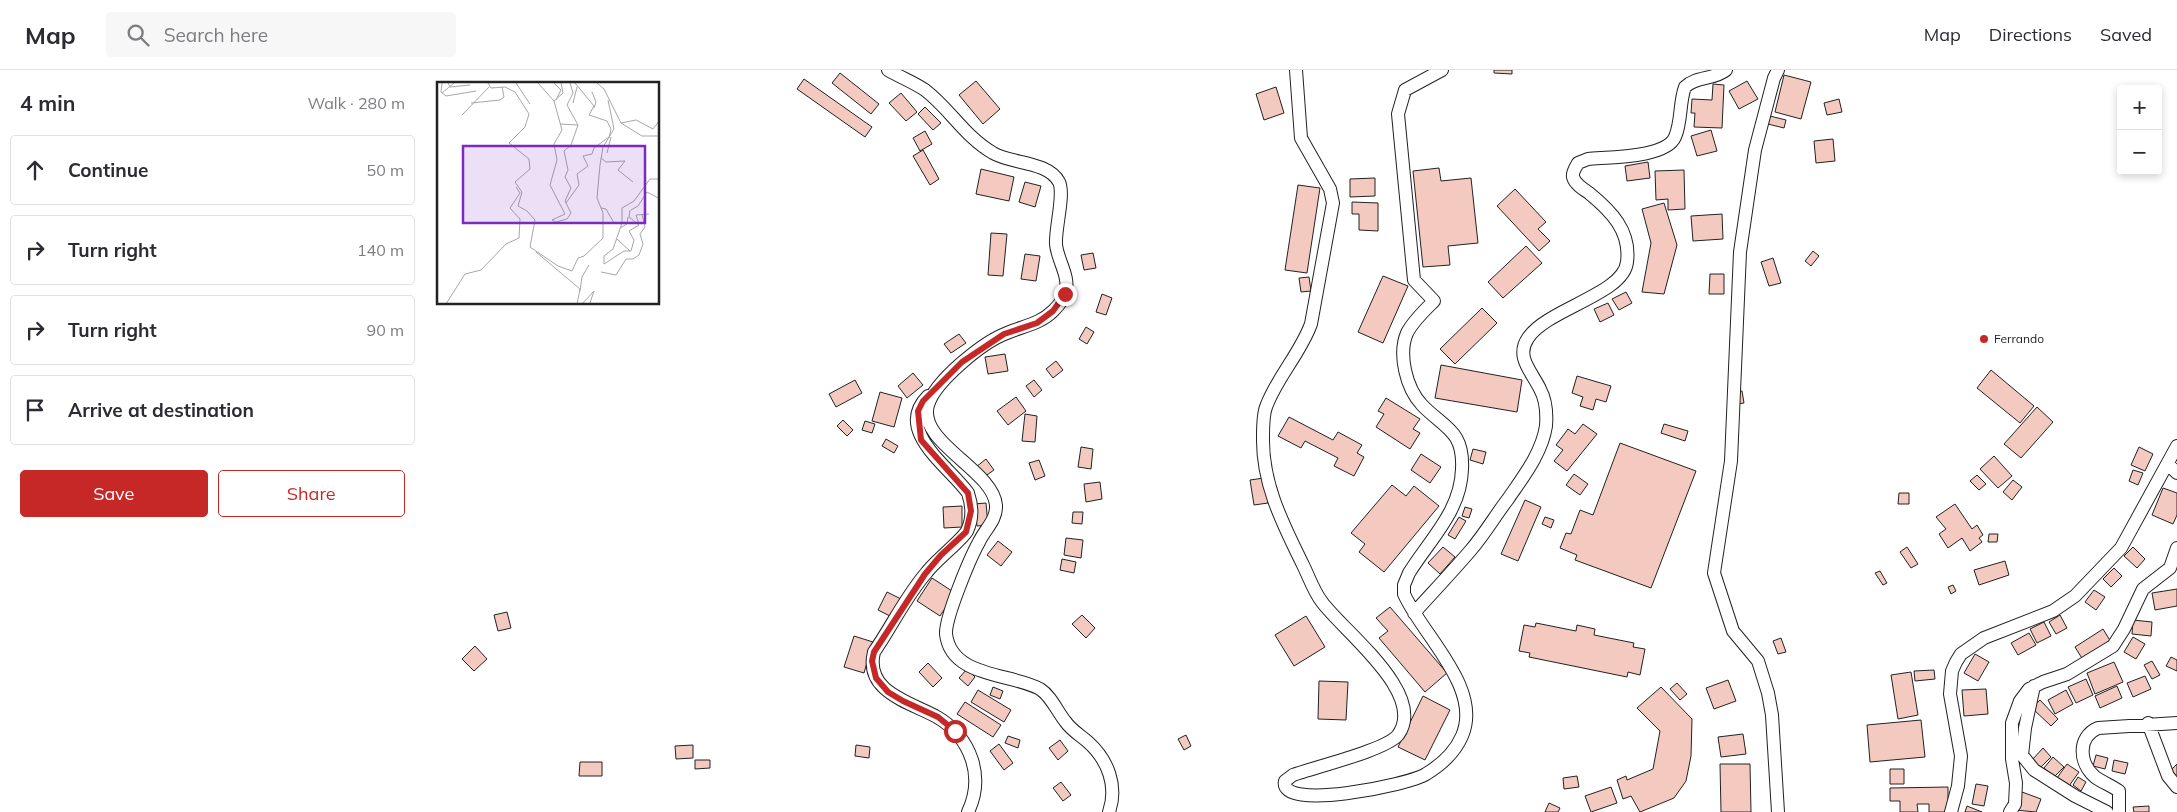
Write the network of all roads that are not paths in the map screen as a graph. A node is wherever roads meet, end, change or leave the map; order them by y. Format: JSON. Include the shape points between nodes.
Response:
{"nodes":[{"id":1,"x":888,"y":70,"type":"edge"},
{"id":2,"x":1296,"y":70,"type":"edge"},
{"id":3,"x":1442,"y":70,"type":"edge"},
{"id":4,"x":1726,"y":70,"type":"edge"},
{"id":5,"x":1778,"y":70,"type":"edge"},
{"id":6,"x":938,"y":386,"type":"junction"},
{"id":7,"x":2177,"y":446,"type":"edge"},
{"id":8,"x":2167,"y":464,"type":"junction"},
{"id":9,"x":2177,"y":473,"type":"edge"},
{"id":10,"x":2177,"y":548,"type":"edge"},
{"id":11,"x":1414,"y":613,"type":"junction"},
{"id":12,"x":2034,"y":686,"type":"junction"},
{"id":13,"x":2148,"y":723,"type":"junction"},
{"id":14,"x":2177,"y":723,"type":"edge"},
{"id":15,"x":2177,"y":787,"type":"edge"},
{"id":16,"x":968,"y":812,"type":"edge"},
{"id":17,"x":1109,"y":812,"type":"edge"},
{"id":18,"x":1778,"y":812,"type":"edge"},
{"id":19,"x":1951,"y":812,"type":"edge"},
{"id":20,"x":2010,"y":812,"type":"edge"},
{"id":21,"x":2107,"y":812,"type":"edge"},
{"id":22,"x":2119,"y":812,"type":"edge"}],
"edges":[{"from":1,"to":6,"type":"street","via":[[924,90],[970,138],[1000,156],[1042,168],[1059,181],[1061,191],[1056,244],[1066,276],[1065,294],[1053,311],[1037,323],[1004,334],[962,362]]},
{"from":2,"to":11,"type":"street","via":[[1301,138],[1330,189],[1333,204],[1305,342],[1265,408],[1266,473],[1284,529],[1321,602],[1391,679],[1399,696],[1403,721],[1399,734],[1377,749],[1293,775],[1285,781],[1288,793],[1315,800],[1397,785],[1425,775],[1455,748],[1466,723],[1468,709],[1465,696]]},
{"from":3,"to":11,"type":"street","via":[[1405,90],[1398,114],[1415,280],[1434,301],[1407,333],[1403,356],[1405,371],[1422,405],[1449,426],[1456,438],[1462,462],[1455,505],[1417,559],[1404,585],[1403,594]]},
{"from":4,"to":11,"type":"street","via":[[1685,87],[1679,123],[1671,143],[1657,151],[1588,158],[1578,163],[1573,172],[1576,183],[1616,218],[1625,236],[1627,264],[1614,283],[1553,317],[1533,330],[1526,340],[1522,351],[1524,362],[1541,390],[1547,408],[1541,442],[1527,472],[1472,550]]},
{"from":5,"to":18,"type":"street","via":[[1755,150],[1740,252],[1731,461],[1714,573],[1733,631],[1758,660],[1768,693]]},
{"from":6,"to":16,"type":"street","via":[[918,411],[919,434],[968,493],[970,523],[966,532],[925,574],[874,652],[872,661],[876,678],[888,692],[938,717],[967,745],[977,782]]},
{"from":6,"to":17,"type":"street","via":[[928,406],[931,426],[948,449],[990,488],[996,507],[990,525],[973,554],[947,622],[949,645],[967,664],[999,678],[1029,684],[1047,694],[1066,723],[1089,742],[1109,769],[1113,785]]},
{"from":7,"to":8,"type":"street"},
{"from":8,"to":9,"type":"street"},
{"from":8,"to":19,"type":"street","via":[[2121,548],[2075,596],[2053,611],[1985,638],[1961,654],[1956,662],[1950,694],[1961,756]]},
{"from":10,"to":12,"type":"street","via":[[2170,568],[2143,589],[2113,646],[2067,674]]},
{"from":12,"to":20,"type":"street","via":[[2020,701],[2012,723],[2015,804]]},
{"from":12,"to":21,"type":"street","via":[[2022,755],[2034,770]]},
{"from":13,"to":14,"type":"street"},
{"from":13,"to":15,"type":"street","via":[[2168,776]]},
{"from":13,"to":22,"type":"street","via":[[2098,728],[2085,738],[2081,749],[2094,776],[2119,790]]}]}
